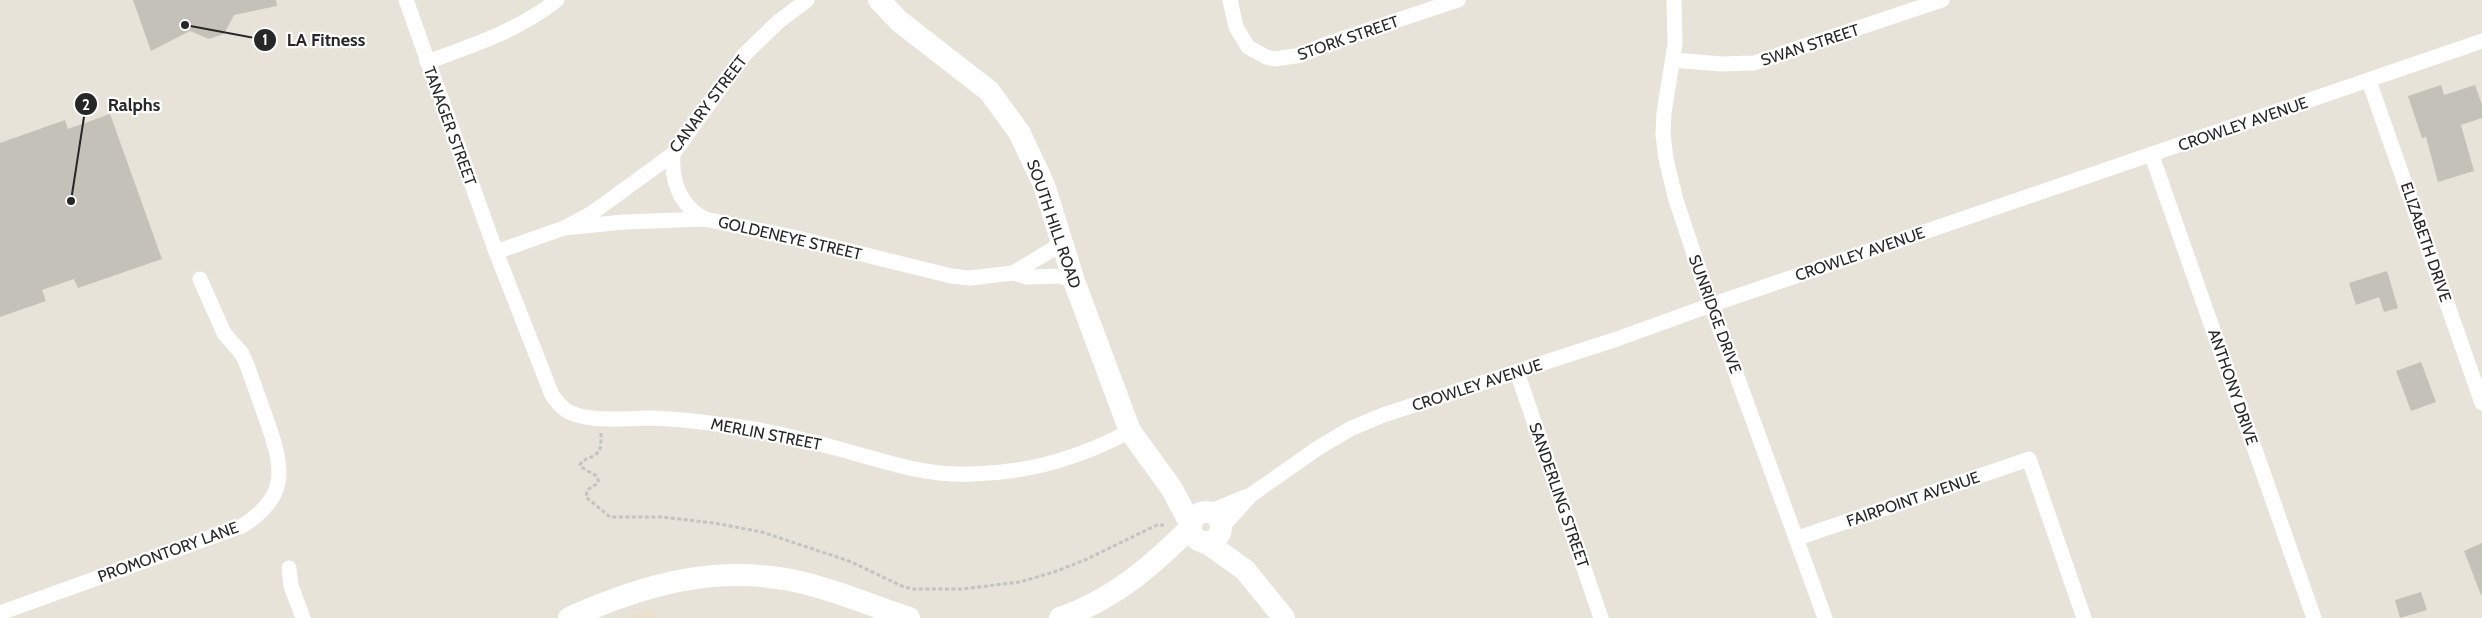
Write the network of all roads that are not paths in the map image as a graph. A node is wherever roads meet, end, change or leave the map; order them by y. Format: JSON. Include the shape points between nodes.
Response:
{"nodes":[{"id":1,"x":406,"y":0,"type":"edge"},
{"id":2,"x":557,"y":0,"type":"edge"},
{"id":3,"x":808,"y":0,"type":"edge"},
{"id":4,"x":879,"y":0,"type":"edge"},
{"id":5,"x":1230,"y":0,"type":"edge"},
{"id":6,"x":1456,"y":0,"type":"edge"},
{"id":7,"x":1674,"y":0,"type":"edge"},
{"id":8,"x":1942,"y":0,"type":"edge"},
{"id":9,"x":2482,"y":41,"type":"edge"},
{"id":10,"x":1673,"y":60,"type":"junction"},
{"id":11,"x":427,"y":62,"type":"junction"},
{"id":12,"x":2369,"y":81,"type":"junction"},
{"id":13,"x":673,"y":154,"type":"junction"},
{"id":14,"x":2152,"y":156,"type":"junction"},
{"id":15,"x":705,"y":219,"type":"junction"},
{"id":16,"x":564,"y":228,"type":"junction"},
{"id":17,"x":1061,"y":240,"type":"junction"},
{"id":18,"x":496,"y":252,"type":"junction"},
{"id":19,"x":1013,"y":274,"type":"junction"},
{"id":20,"x":200,"y":279,"type":"dead end"},
{"id":21,"x":1074,"y":280,"type":"junction"},
{"id":22,"x":1711,"y":305,"type":"junction"},
{"id":23,"x":1517,"y":372,"type":"junction"},
{"id":24,"x":2482,"y":403,"type":"edge"},
{"id":25,"x":1130,"y":431,"type":"junction"},
{"id":26,"x":1206,"y":527,"type":"junction"},
{"id":27,"x":1798,"y":538,"type":"junction"},
{"id":28,"x":289,"y":568,"type":"dead end"},
{"id":29,"x":0,"y":613,"type":"edge"},
{"id":30,"x":303,"y":618,"type":"edge"},
{"id":31,"x":569,"y":618,"type":"edge"},
{"id":32,"x":909,"y":618,"type":"edge"},
{"id":33,"x":1060,"y":618,"type":"edge"},
{"id":34,"x":1284,"y":618,"type":"edge"},
{"id":35,"x":1601,"y":618,"type":"edge"},
{"id":36,"x":1825,"y":618,"type":"edge"},
{"id":37,"x":2084,"y":618,"type":"edge"},
{"id":38,"x":2314,"y":618,"type":"edge"}],
"edges":[{"from":1,"to":11,"type":"street","name":"TANAGER STREET"},
{"from":2,"to":11,"type":"street","via":[[532,19],[502,35]]},
{"from":3,"to":13,"type":"street","name":"CANARY STREET","via":[[778,22],[744,56]]},
{"from":4,"to":17,"type":"street","name":"SOUTH HILL ROAD","via":[[899,21],[974,78],[1002,106],[1019,132],[1041,178]]},
{"from":5,"to":6,"type":"street","name":"STORK STREET","via":[[1239,33],[1248,47],[1266,57],[1287,59]]},
{"from":7,"to":10,"type":"street","name":"SUNRIDGE DRIVE"},
{"from":8,"to":10,"type":"street","name":"SWAN STREET","via":[[1754,63]]},
{"from":9,"to":12,"type":"street","name":"CROWLEY AVENUE"},
{"from":10,"to":22,"type":"street","name":"SUNRIDGE DRIVE","via":[[1664,113],[1666,159],[1676,200]]},
{"from":11,"to":18,"type":"street","name":"TANAGER STREET"},
{"from":12,"to":14,"type":"street","name":"CROWLEY AVENUE"},
{"from":12,"to":24,"type":"street","name":"ELIZABETH DRIVE"},
{"from":13,"to":15,"type":"street","via":[[673,174],[682,198],[686,206]]},
{"from":13,"to":16,"type":"street","name":"CANARY STREET","via":[[592,213]]},
{"from":14,"to":22,"type":"street","name":"CROWLEY AVENUE"},
{"from":14,"to":38,"type":"street","name":"ANTHONY DRIVE"},
{"from":15,"to":16,"type":"street","name":"GOLDENEYE STREET"},
{"from":15,"to":19,"type":"street","name":"GOLDENEYE STREET","via":[[951,276],[970,278]]},
{"from":16,"to":18,"type":"street","name":"CANARY STREET"},
{"from":17,"to":19,"type":"street","name":"GOLDENEYE STREET","via":[[1053,249]]},
{"from":17,"to":21,"type":"street","name":"SOUTH HILL ROAD"},
{"from":18,"to":25,"type":"street","name":"MERLIN STREET","via":[[552,395],[560,406],[586,418],[656,418],[719,424],[782,434],[901,467],[969,474],[1004,473],[1044,464],[1077,455]]},
{"from":19,"to":21,"type":"street","name":"GOLDENEYE STREET","via":[[1060,276]]},
{"from":20,"to":29,"type":"street","name":"PROMONTORY LANE","via":[[224,333],[242,354],[278,453],[280,483],[274,496],[261,513],[242,526]]},
{"from":21,"to":25,"type":"street","name":"SOUTH HILL ROAD"},
{"from":22,"to":23,"type":"street","name":"CROWLEY AVENUE"},
{"from":22,"to":27,"type":"street","name":"SUNRIDGE DRIVE"},
{"from":23,"to":26,"type":"street","name":"CROWLEY AVENUE","via":[[1350,429]]},
{"from":23,"to":35,"type":"street","name":"SANDERLING STREET"},
{"from":25,"to":26,"type":"street","name":"SOUTH HILL ROAD","via":[[1172,489]]},
{"from":26,"to":33,"type":"street","via":[[1107,597]]},
{"from":26,"to":34,"type":"street","name":"SOUTH HILL ROAD"},
{"from":27,"to":36,"type":"street","name":"SUNRIDGE DRIVE"},
{"from":27,"to":37,"type":"street","name":"FAIRPOINT AVENUE","via":[[2029,459]]},
{"from":28,"to":30,"type":"street","via":[[291,586]]},
{"from":31,"to":32,"type":"street","via":[[603,602],[657,585],[688,578],[727,575],[770,577],[807,584]]}]}
